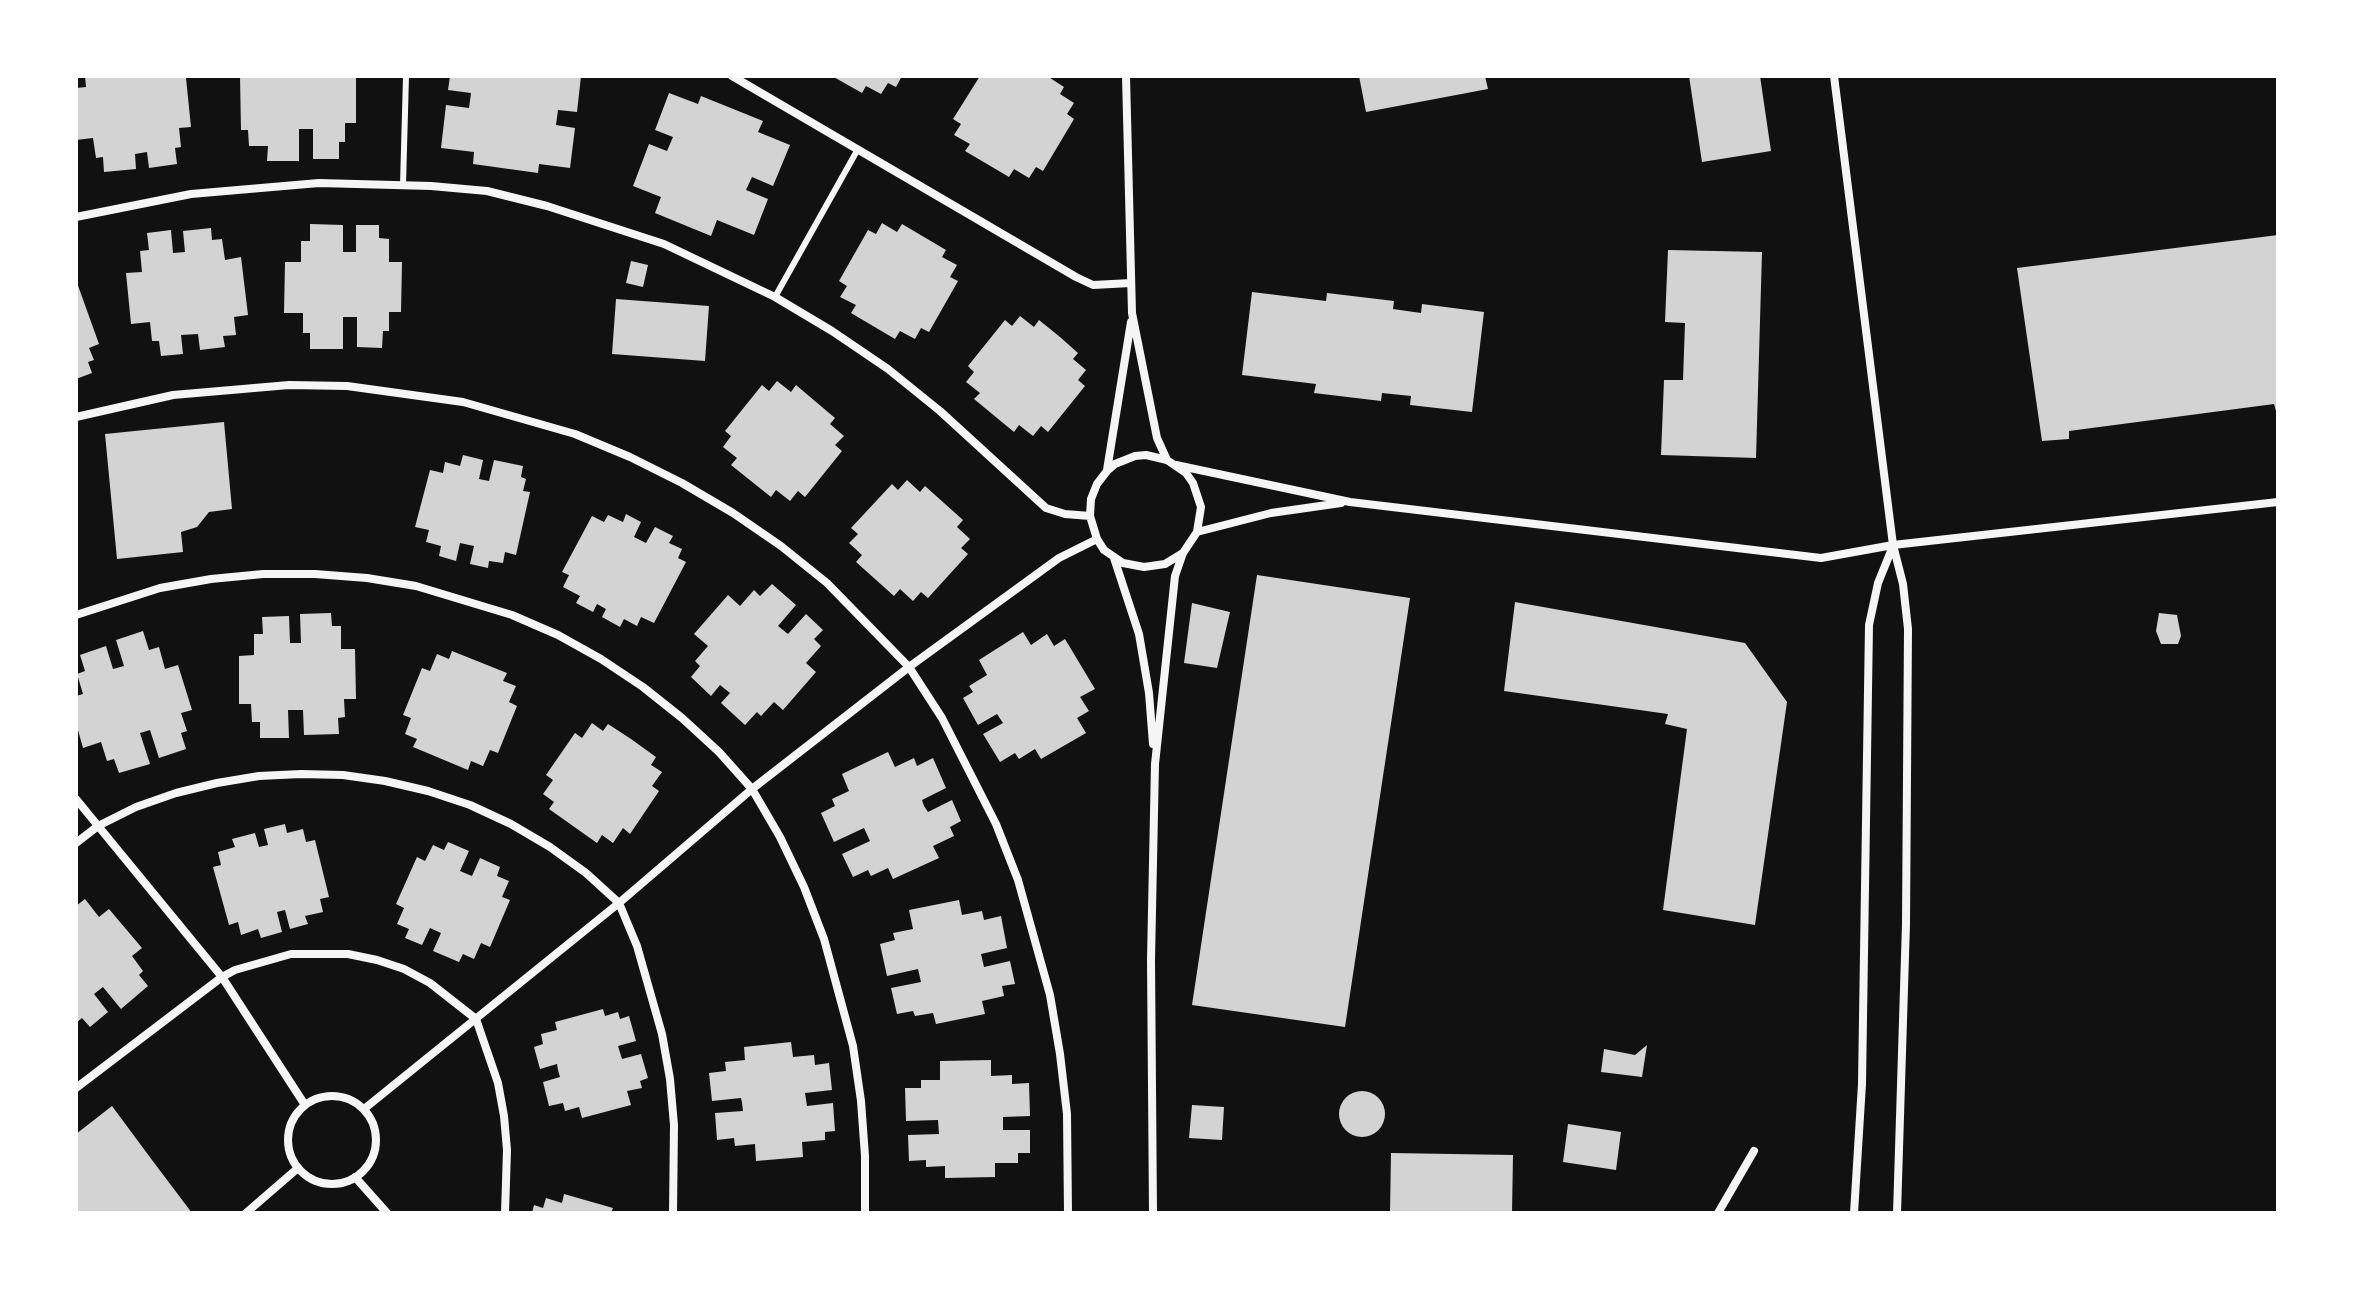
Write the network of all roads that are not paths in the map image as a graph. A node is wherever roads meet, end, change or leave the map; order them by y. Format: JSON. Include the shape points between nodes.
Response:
{"nodes":[{"id":1,"x":406,"y":76,"type":"edge"},
{"id":2,"x":732,"y":76,"type":"edge"},
{"id":3,"x":1126,"y":76,"type":"edge"},
{"id":4,"x":1834,"y":76,"type":"edge"},
{"id":5,"x":858,"y":149,"type":"junction"},
{"id":6,"x":403,"y":185,"type":"junction"},
{"id":7,"x":76,"y":217,"type":"edge"},
{"id":8,"x":1131,"y":283,"type":"junction"},
{"id":9,"x":775,"y":297,"type":"junction"},
{"id":10,"x":1132,"y":313,"type":"junction"},
{"id":11,"x":76,"y":417,"type":"edge"},
{"id":12,"x":1167,"y":460,"type":"junction"},
{"id":13,"x":1176,"y":465,"type":"junction"},
{"id":14,"x":1107,"y":471,"type":"junction"},
{"id":15,"x":1350,"y":502,"type":"junction"},
{"id":16,"x":2278,"y":502,"type":"edge"},
{"id":17,"x":1090,"y":516,"type":"junction"},
{"id":18,"x":1197,"y":532,"type":"junction"},
{"id":19,"x":1097,"y":539,"type":"junction"},
{"id":20,"x":1893,"y":545,"type":"junction"},
{"id":21,"x":1183,"y":553,"type":"junction"},
{"id":22,"x":1114,"y":558,"type":"junction"},
{"id":23,"x":76,"y":615,"type":"edge"},
{"id":24,"x":909,"y":667,"type":"junction"},
{"id":25,"x":1155,"y":764,"type":"junction"},
{"id":26,"x":752,"y":789,"type":"junction"},
{"id":27,"x":76,"y":799,"type":"edge"},
{"id":28,"x":98,"y":826,"type":"junction"},
{"id":29,"x":76,"y":843,"type":"edge"},
{"id":30,"x":619,"y":903,"type":"junction"},
{"id":31,"x":222,"y":977,"type":"junction"},
{"id":32,"x":476,"y":1019,"type":"junction"},
{"id":33,"x":76,"y":1088,"type":"edge"},
{"id":34,"x":305,"y":1105,"type":"junction"},
{"id":35,"x":364,"y":1109,"type":"junction"},
{"id":36,"x":1754,"y":1151,"type":"dead end"},
{"id":37,"x":298,"y":1168,"type":"junction"},
{"id":38,"x":355,"y":1177,"type":"junction"},
{"id":39,"x":246,"y":1213,"type":"edge"},
{"id":40,"x":387,"y":1213,"type":"edge"},
{"id":41,"x":505,"y":1213,"type":"edge"},
{"id":42,"x":673,"y":1213,"type":"edge"},
{"id":43,"x":865,"y":1213,"type":"edge"},
{"id":44,"x":1068,"y":1213,"type":"edge"},
{"id":45,"x":1153,"y":1213,"type":"edge"},
{"id":46,"x":1718,"y":1213,"type":"edge"},
{"id":47,"x":1854,"y":1213,"type":"edge"},
{"id":48,"x":1897,"y":1213,"type":"edge"}],
"edges":[{"from":1,"to":6,"type":"lane"},
{"from":2,"to":5,"type":"street"},
{"from":3,"to":8,"type":"street"},
{"from":4,"to":20,"type":"street"},
{"from":5,"to":8,"type":"street","via":[[1076,277],[1093,285]]},
{"from":5,"to":9,"type":"lane"},
{"from":6,"to":7,"type":"street","via":[[248,187]]},
{"from":6,"to":9,"type":"street","via":[[487,191],[606,223],[664,244]]},
{"from":8,"to":10,"type":"street"},
{"from":9,"to":17,"type":"street","via":[[898,377],[1046,508]]},
{"from":10,"to":12,"type":"street","via":[[1157,438]]},
{"from":10,"to":14,"type":"street"},
{"from":11,"to":24,"type":"street","via":[[173,395],[289,385],[405,392],[520,416],[630,457],[733,513],[827,583]]},
{"from":12,"to":13,"type":"street"},
{"from":12,"to":14,"type":"street","via":[[1135,456]]},
{"from":13,"to":15,"type":"street"},
{"from":13,"to":18,"type":"street","via":[[1199,495]]},
{"from":14,"to":17,"type":"street","via":[[1091,499]]},
{"from":15,"to":18,"type":"street","via":[[1271,513]]},
{"from":15,"to":20,"type":"street","via":[[1821,558]]},
{"from":16,"to":20,"type":"street"},
{"from":17,"to":19,"type":"street"},
{"from":18,"to":21,"type":"street"},
{"from":19,"to":22,"type":"street"},
{"from":19,"to":24,"type":"street","via":[[1059,558]]},
{"from":20,"to":47,"type":"street","via":[[1869,625],[1862,1084]]},
{"from":20,"to":48,"type":"street","via":[[1908,629]]},
{"from":21,"to":22,"type":"street","via":[[1165,564],[1144,567]]},
{"from":21,"to":25,"type":"street","via":[[1171,599]]},
{"from":22,"to":25,"type":"street","via":[[1139,634]]},
{"from":23,"to":26,"type":"street","via":[[160,588],[263,574],[367,578],[428,589],[512,615],[601,659],[682,718]]},
{"from":24,"to":26,"type":"street"},
{"from":24,"to":44,"type":"street","via":[[942,718],[996,824],[1036,937],[1067,1114]]},
{"from":25,"to":45,"type":"street"},
{"from":26,"to":30,"type":"street"},
{"from":26,"to":43,"type":"street","via":[[804,887],[840,992],[861,1101]]},
{"from":27,"to":28,"type":"street"},
{"from":28,"to":29,"type":"street"},
{"from":28,"to":30,"type":"street","via":[[176,793],[259,776],[343,775],[385,781],[470,805],[511,824],[574,864]]},
{"from":28,"to":31,"type":"street"},
{"from":30,"to":32,"type":"street"},
{"from":30,"to":42,"type":"street","via":[[662,1034],[674,1125]]},
{"from":31,"to":32,"type":"street","via":[[291,954],[348,954],[404,969]]},
{"from":31,"to":33,"type":"street"},
{"from":31,"to":34,"type":"street"},
{"from":32,"to":35,"type":"street"},
{"from":32,"to":41,"type":"street","via":[[504,1116]]},
{"from":34,"to":35,"type":"street","via":[[340,1096]]},
{"from":34,"to":37,"type":"street","via":[[288,1135]]},
{"from":35,"to":38,"type":"street","via":[[373,1124],[375,1150]]},
{"from":36,"to":46,"type":"street"},
{"from":37,"to":38,"type":"street","via":[[320,1182]]},
{"from":37,"to":39,"type":"street"},
{"from":38,"to":40,"type":"street"}]}
